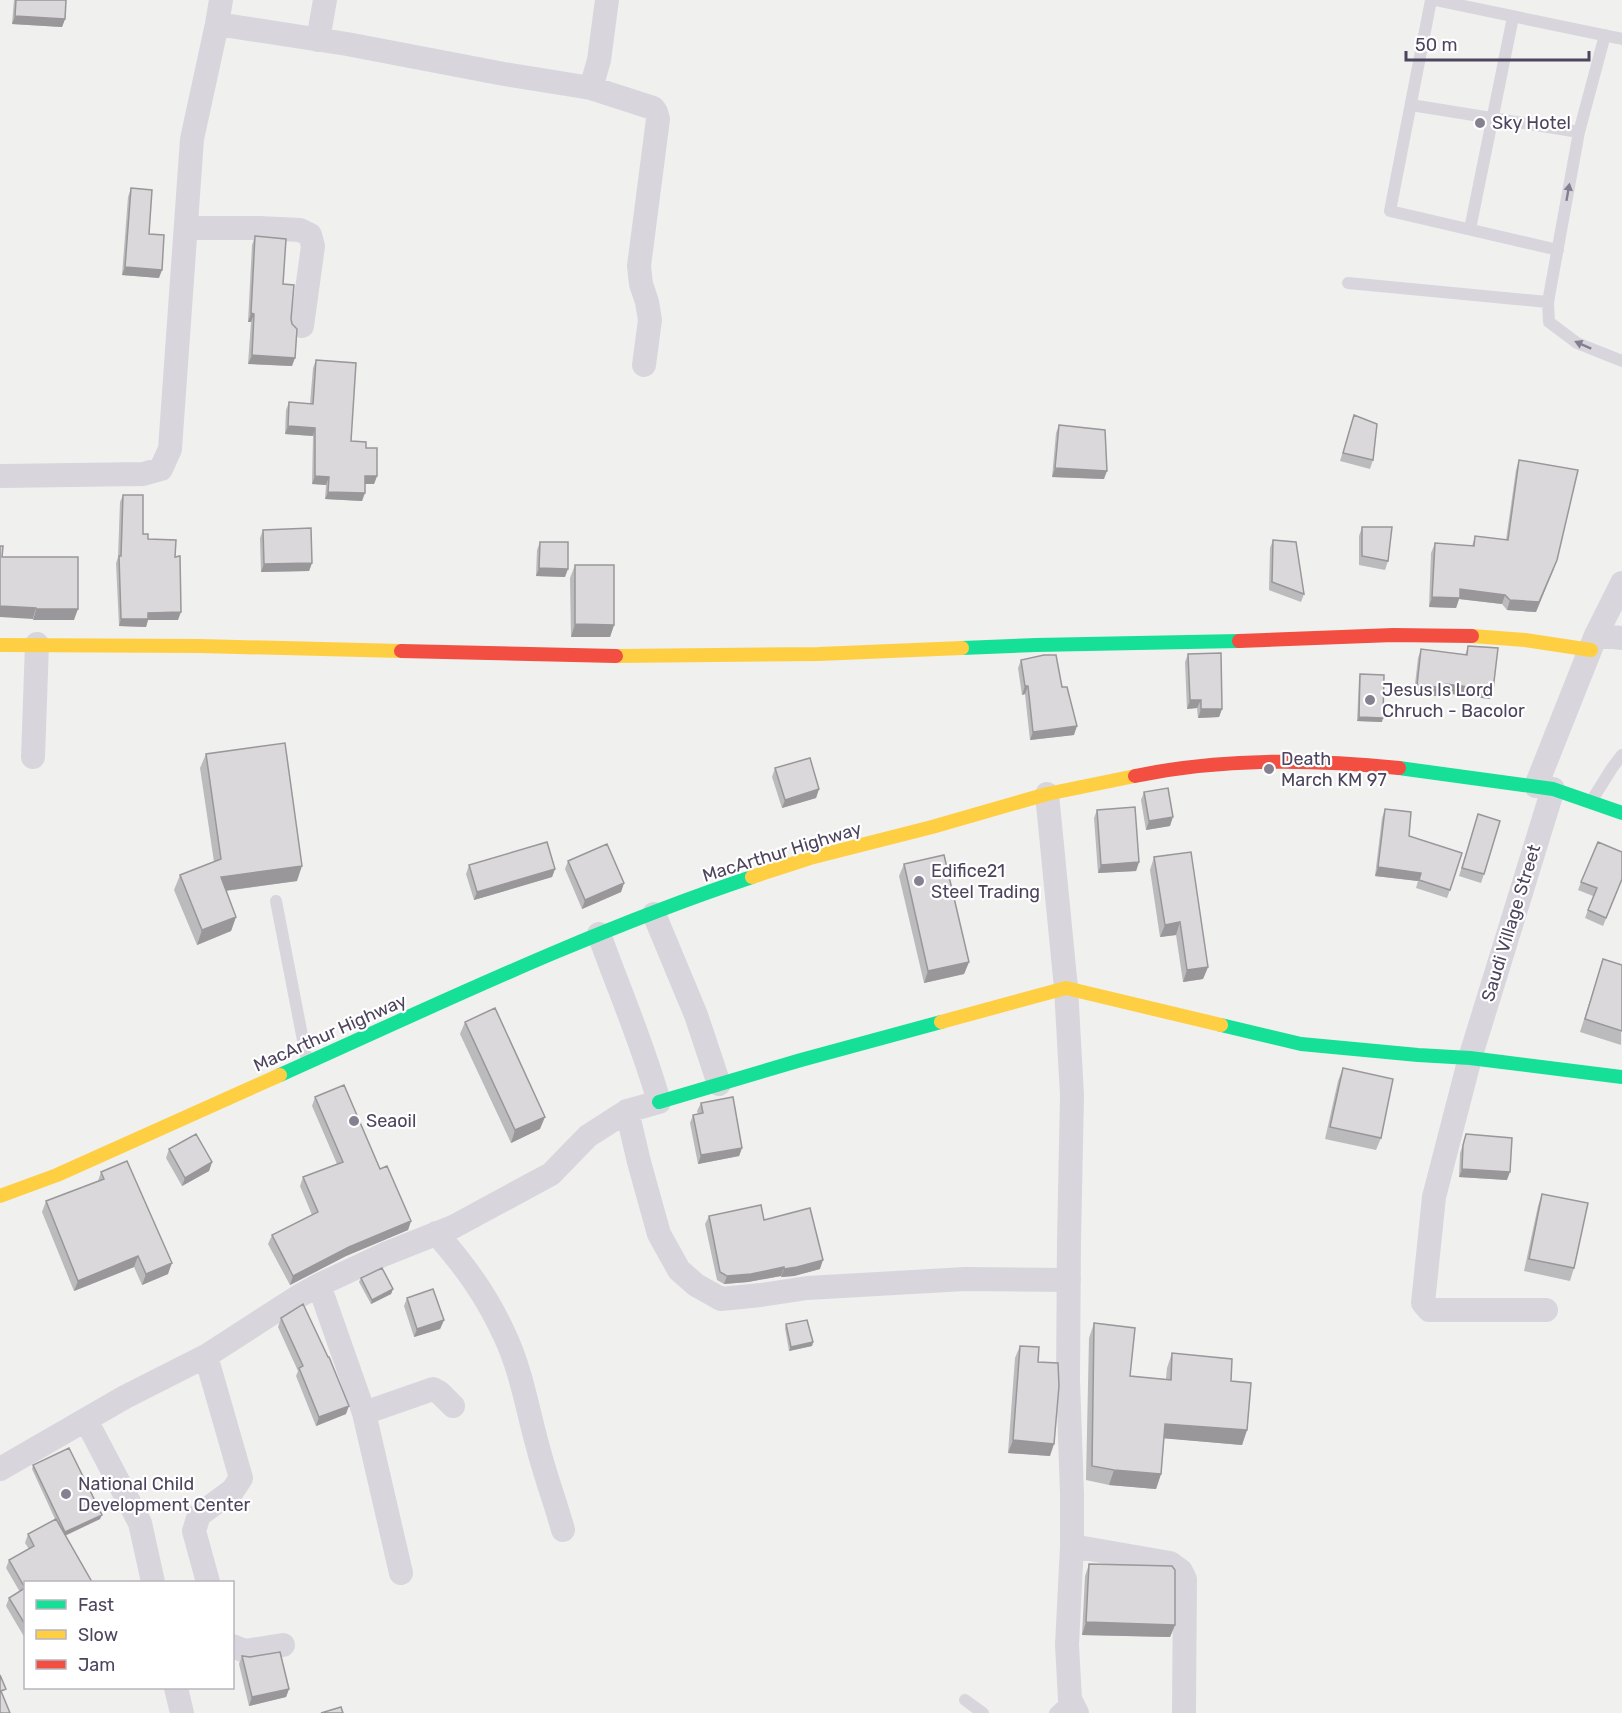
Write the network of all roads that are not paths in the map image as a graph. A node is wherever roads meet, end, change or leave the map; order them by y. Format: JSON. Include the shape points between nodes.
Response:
{"nodes":[{"id":1,"x":221,"y":0,"type":"edge"},
{"id":2,"x":325,"y":0,"type":"edge"},
{"id":3,"x":607,"y":0,"type":"edge"},
{"id":4,"x":1433,"y":0,"type":"edge"},
{"id":5,"x":1513,"y":17,"type":"junction"},
{"id":6,"x":217,"y":24,"type":"junction"},
{"id":7,"x":1605,"y":35,"type":"junction"},
{"id":8,"x":1622,"y":39,"type":"edge"},
{"id":9,"x":318,"y":40,"type":"junction"},
{"id":10,"x":591,"y":88,"type":"junction"},
{"id":11,"x":1411,"y":105,"type":"junction"},
{"id":12,"x":1493,"y":118,"type":"junction"},
{"id":13,"x":1579,"y":132,"type":"junction"},
{"id":14,"x":187,"y":228,"type":"junction"},
{"id":15,"x":1470,"y":229,"type":"junction"},
{"id":16,"x":1558,"y":250,"type":"junction"},
{"id":17,"x":1348,"y":283,"type":"dead end"},
{"id":18,"x":1548,"y":302,"type":"junction"},
{"id":19,"x":302,"y":326,"type":"dead end"},
{"id":20,"x":1622,"y":361,"type":"edge"},
{"id":21,"x":644,"y":365,"type":"dead end"},
{"id":22,"x":0,"y":476,"type":"edge"},
{"id":23,"x":1622,"y":583,"type":"edge"},
{"id":24,"x":1622,"y":638,"type":"edge"},
{"id":25,"x":1593,"y":642,"type":"junction"},
{"id":26,"x":37,"y":644,"type":"junction"},
{"id":27,"x":0,"y":645,"type":"edge"},
{"id":28,"x":1622,"y":755,"type":"edge"},
{"id":29,"x":33,"y":757,"type":"dead end"},
{"id":30,"x":1545,"y":787,"type":"junction"},
{"id":31,"x":1047,"y":794,"type":"junction"},
{"id":32,"x":1592,"y":801,"type":"junction"},
{"id":33,"x":1622,"y":813,"type":"edge"},
{"id":34,"x":276,"y":902,"type":"dead end"},
{"id":35,"x":654,"y":914,"type":"junction"},
{"id":36,"x":599,"y":934,"type":"junction"},
{"id":37,"x":1066,"y":988,"type":"junction"},
{"id":38,"x":1470,"y":1058,"type":"junction"},
{"id":39,"x":307,"y":1062,"type":"junction"},
{"id":40,"x":1622,"y":1077,"type":"edge"},
{"id":41,"x":719,"y":1084,"type":"junction"},
{"id":42,"x":659,"y":1102,"type":"junction"},
{"id":43,"x":627,"y":1111,"type":"junction"},
{"id":44,"x":0,"y":1196,"type":"edge"},
{"id":45,"x":436,"y":1233,"type":"junction"},
{"id":46,"x":1069,"y":1280,"type":"junction"},
{"id":47,"x":319,"y":1285,"type":"junction"},
{"id":48,"x":1545,"y":1310,"type":"dead end"},
{"id":49,"x":207,"y":1356,"type":"junction"},
{"id":50,"x":453,"y":1406,"type":"dead end"},
{"id":51,"x":364,"y":1413,"type":"junction"},
{"id":52,"x":86,"y":1420,"type":"junction"},
{"id":53,"x":0,"y":1469,"type":"edge"},
{"id":54,"x":563,"y":1530,"type":"dead end"},
{"id":55,"x":1072,"y":1546,"type":"junction"},
{"id":56,"x":401,"y":1573,"type":"dead end"},
{"id":57,"x":153,"y":1581,"type":"edge"},
{"id":58,"x":208,"y":1581,"type":"edge"},
{"id":59,"x":283,"y":1645,"type":"dead end"},
{"id":60,"x":234,"y":1647,"type":"edge"},
{"id":61,"x":176,"y":1689,"type":"edge"},
{"id":62,"x":965,"y":1700,"type":"dead end"},
{"id":63,"x":1067,"y":1708,"type":"edge"},
{"id":64,"x":182,"y":1713,"type":"edge"},
{"id":65,"x":983,"y":1713,"type":"edge"},
{"id":66,"x":1184,"y":1713,"type":"edge"}],
"edges":[{"from":1,"to":6,"type":"street"},
{"from":2,"to":9,"type":"street"},
{"from":3,"to":10,"type":"street"},
{"from":4,"to":5,"type":"lane"},
{"from":4,"to":11,"type":"lane"},
{"from":5,"to":7,"type":"lane"},
{"from":5,"to":12,"type":"lane"},
{"from":6,"to":9,"type":"street"},
{"from":6,"to":14,"type":"street","via":[[192,139]]},
{"from":7,"to":8,"type":"lane"},
{"from":7,"to":13,"type":"lane"},
{"from":9,"to":10,"type":"street"},
{"from":10,"to":21,"type":"street","via":[[653,108],[658,119],[639,266],[650,320]]},
{"from":11,"to":12,"type":"lane"},
{"from":11,"to":15,"type":"lane","via":[[1390,211]]},
{"from":12,"to":13,"type":"lane"},
{"from":12,"to":15,"type":"lane"},
{"from":16,"to":13,"type":"lane","one_way":true},
{"from":14,"to":19,"type":"street","via":[[300,230],[310,235],[313,246]]},
{"from":14,"to":22,"type":"street","via":[[170,449],[161,469],[143,474]]},
{"from":15,"to":16,"type":"lane"},
{"from":16,"to":18,"type":"lane"},
{"from":17,"to":18,"type":"lane"},
{"from":20,"to":18,"type":"lane","one_way":true,"via":[[1576,343],[1549,322]]},
{"from":23,"to":25,"type":"street","name":"Saudi Village Street"},
{"from":24,"to":25,"type":"street"},
{"from":25,"to":26,"type":"street","via":[[1394,635],[819,654],[593,656]]},
{"from":25,"to":30,"type":"street","name":"Saudi Village Street"},
{"from":26,"to":27,"type":"street"},
{"from":26,"to":29,"type":"street"},
{"from":28,"to":32,"type":"lane"},
{"from":30,"to":31,"type":"street","name":"MacArthur Highway","via":[[1342,762],[1255,761],[1144,774]]},
{"from":30,"to":32,"type":"street","name":"MacArthur Highway"},
{"from":30,"to":38,"type":"street","name":"Saudi Village Street"},
{"from":31,"to":35,"type":"street","name":"MacArthur Highway","via":[[810,858]]},
{"from":31,"to":37,"type":"street"},
{"from":32,"to":33,"type":"street","name":"MacArthur Highway"},
{"from":34,"to":39,"type":"lane"},
{"from":35,"to":36,"type":"street","name":"MacArthur Highway"},
{"from":35,"to":41,"type":"street","via":[[696,1015]]},
{"from":36,"to":39,"type":"street","name":"MacArthur Highway"},
{"from":36,"to":42,"type":"street"},
{"from":37,"to":38,"type":"street","via":[[1301,1044]]},
{"from":37,"to":41,"type":"street"},
{"from":37,"to":46,"type":"street","via":[[1072,1095]]},
{"from":38,"to":40,"type":"street"},
{"from":38,"to":48,"type":"street","name":"Saudi Village Street","via":[[1434,1197],[1423,1303],[1429,1310]]},
{"from":39,"to":44,"type":"street","name":"MacArthur Highway","via":[[57,1175]]},
{"from":41,"to":42,"type":"street"},
{"from":42,"to":43,"type":"street"},
{"from":43,"to":45,"type":"street","via":[[588,1136],[551,1174]]},
{"from":43,"to":46,"type":"street","via":[[658,1234],[679,1270],[721,1299],[807,1288],[965,1279]]},
{"from":45,"to":47,"type":"street"},
{"from":45,"to":54,"type":"street","via":[[477,1285],[506,1338]]},
{"from":46,"to":55,"type":"street"},
{"from":47,"to":49,"type":"street"},
{"from":47,"to":51,"type":"street"},
{"from":49,"to":52,"type":"street"},
{"from":49,"to":58,"type":"street","via":[[241,1478],[233,1490],[199,1515],[194,1532]]},
{"from":50,"to":51,"type":"street","via":[[433,1389]]},
{"from":51,"to":56,"type":"street"},
{"from":52,"to":53,"type":"street"},
{"from":52,"to":57,"type":"street","via":[[140,1523]]},
{"from":55,"to":63,"type":"street"},
{"from":55,"to":66,"type":"street","via":[[1170,1563],[1180,1570],[1185,1579]]},
{"from":59,"to":60,"type":"street","via":[[245,1651]]},
{"from":61,"to":64,"type":"street"},
{"from":62,"to":65,"type":"lane"}]}
